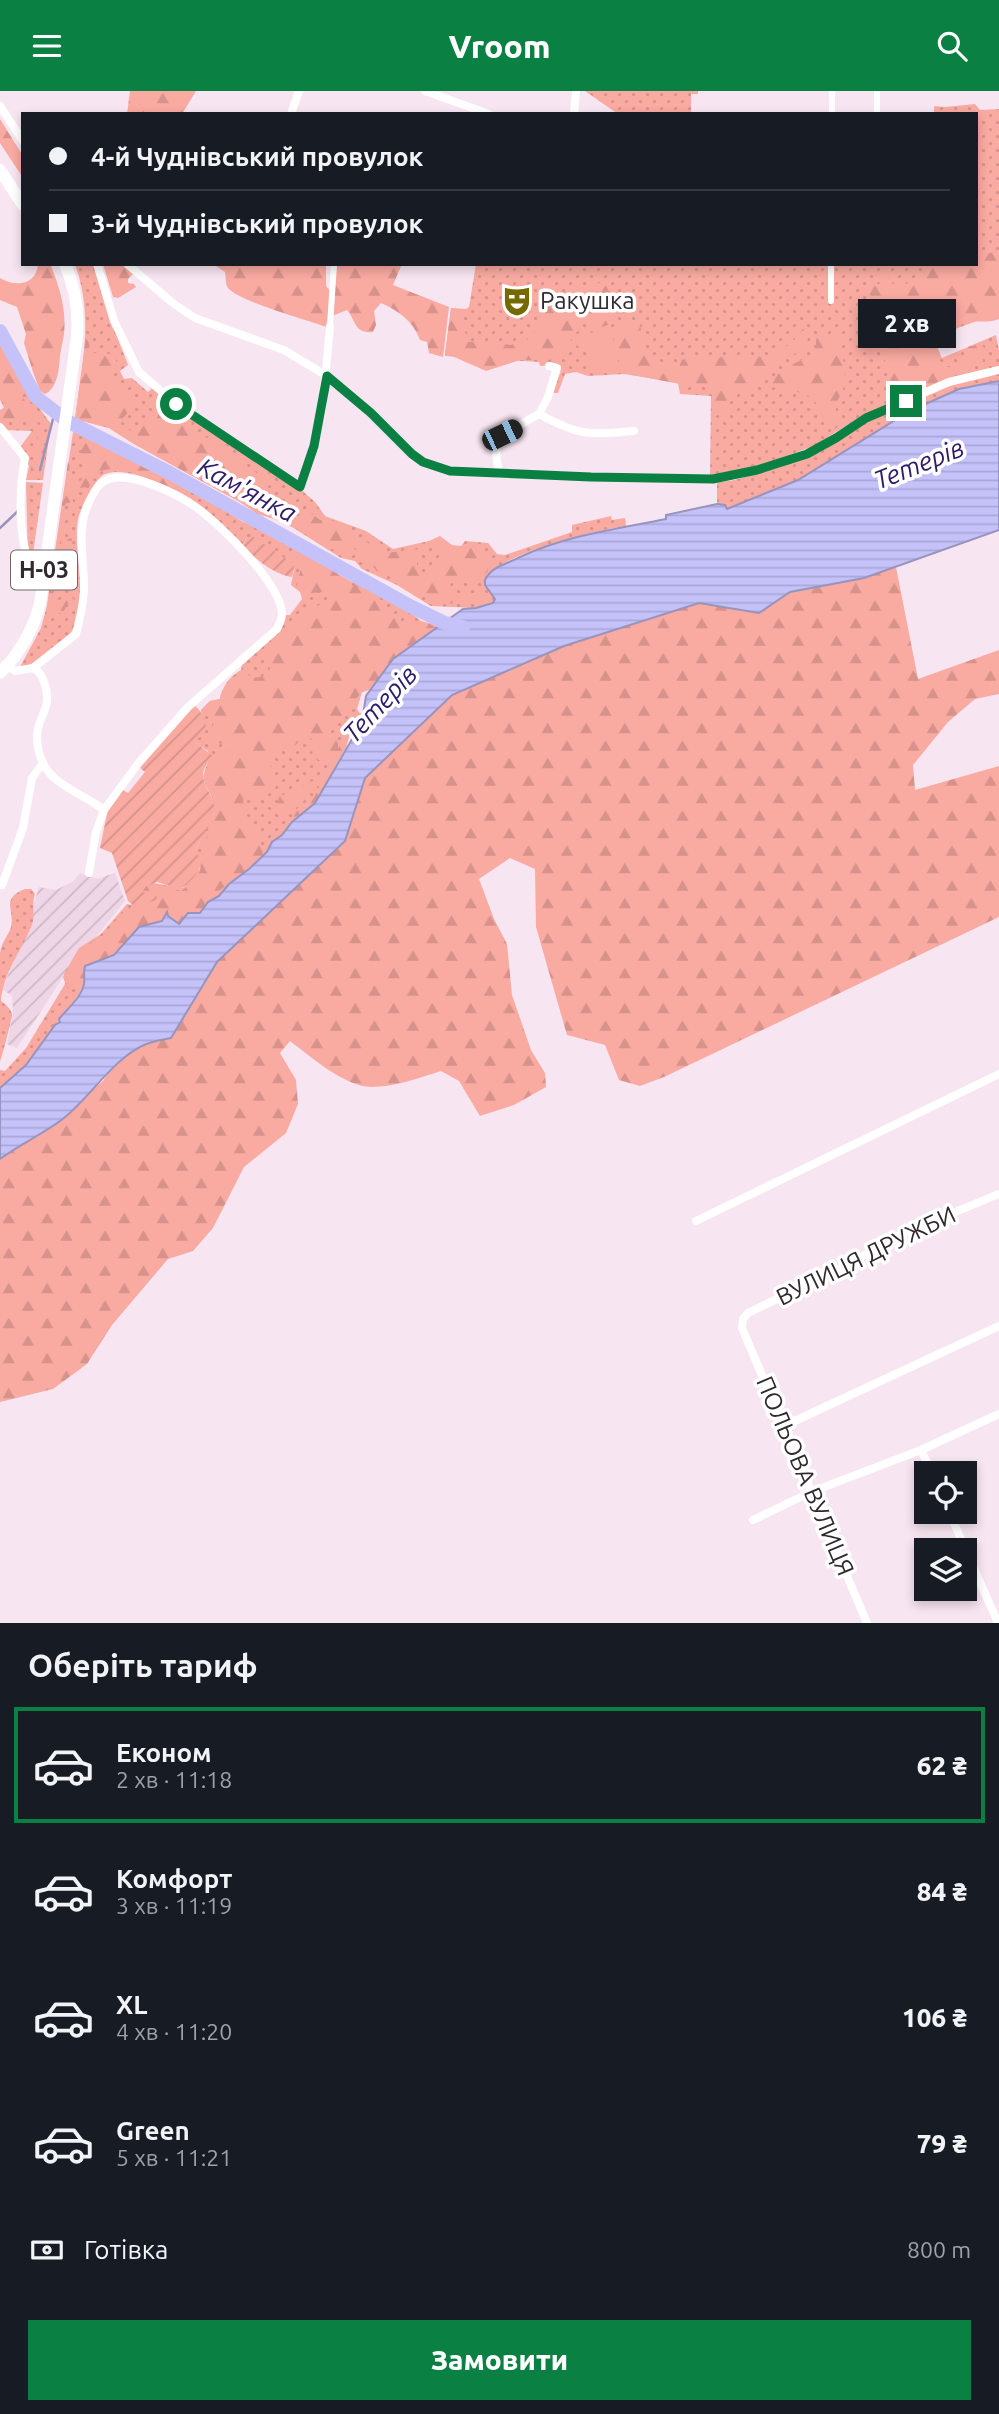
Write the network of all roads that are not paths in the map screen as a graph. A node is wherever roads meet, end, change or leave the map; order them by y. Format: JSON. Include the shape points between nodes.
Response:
{"nodes":[{"id":1,"x":299,"y":91,"type":"edge"},
{"id":2,"x":425,"y":91,"type":"edge"},
{"id":3,"x":576,"y":91,"type":"edge"},
{"id":4,"x":832,"y":91,"type":"edge"},
{"id":5,"x":877,"y":91,"type":"edge"},
{"id":6,"x":0,"y":106,"type":"edge"},
{"id":7,"x":292,"y":112,"type":"edge"},
{"id":8,"x":483,"y":112,"type":"edge"},
{"id":9,"x":574,"y":112,"type":"edge"},
{"id":10,"x":832,"y":112,"type":"edge"},
{"id":11,"x":877,"y":112,"type":"edge"},
{"id":12,"x":21,"y":138,"type":"edge"},
{"id":13,"x":0,"y":161,"type":"edge"},
{"id":14,"x":0,"y":170,"type":"edge"},
{"id":15,"x":21,"y":192,"type":"edge"},
{"id":16,"x":21,"y":202,"type":"edge"},
{"id":17,"x":60,"y":266,"type":"edge"},
{"id":18,"x":66,"y":266,"type":"edge"},
{"id":19,"x":98,"y":266,"type":"edge"},
{"id":20,"x":129,"y":266,"type":"edge"},
{"id":21,"x":334,"y":266,"type":"edge"},
{"id":22,"x":831,"y":266,"type":"edge"},
{"id":23,"x":831,"y":301,"type":"dead end"},
{"id":24,"x":330,"y":326,"type":"joint"},
{"id":25,"x":550,"y":366,"type":"dead end"},
{"id":26,"x":70,"y":370,"type":"junction"},
{"id":27,"x":999,"y":370,"type":"edge"},
{"id":28,"x":327,"y":376,"type":"junction"},
{"id":29,"x":539,"y":414,"type":"junction"},
{"id":30,"x":0,"y":427,"type":"edge"},
{"id":31,"x":634,"y":431,"type":"dead end"},
{"id":32,"x":58,"y":456,"type":"junction"},
{"id":33,"x":499,"y":474,"type":"junction"},
{"id":34,"x":38,"y":576,"type":"junction"},
{"id":35,"x":2,"y":667,"type":"edge"},
{"id":36,"x":33,"y":668,"type":"junction"},
{"id":37,"x":43,"y":763,"type":"junction"},
{"id":38,"x":104,"y":810,"type":"junction"},
{"id":39,"x":89,"y":873,"type":"dead end"},
{"id":40,"x":2,"y":885,"type":"dead end"},
{"id":41,"x":999,"y":1073,"type":"edge"},
{"id":42,"x":999,"y":1194,"type":"edge"},
{"id":43,"x":696,"y":1221,"type":"dead end"},
{"id":44,"x":999,"y":1326,"type":"edge"},
{"id":45,"x":742,"y":1328,"type":"joint"},
{"id":46,"x":999,"y":1415,"type":"edge"},
{"id":47,"x":784,"y":1426,"type":"junction"},
{"id":48,"x":921,"y":1450,"type":"junction"},
{"id":49,"x":926,"y":1461,"type":"edge"},
{"id":50,"x":811,"y":1492,"type":"junction"},
{"id":51,"x":753,"y":1520,"type":"dead end"},
{"id":52,"x":954,"y":1524,"type":"edge"},
{"id":53,"x":867,"y":1623,"type":"edge"},
{"id":54,"x":998,"y":1623,"type":"edge"}],
"edges":[{"from":1,"to":7,"type":"street"},
{"from":2,"to":8,"type":"street"},
{"from":3,"to":9,"type":"street"},
{"from":4,"to":10,"type":"street"},
{"from":5,"to":11,"type":"street"},
{"from":6,"to":12,"type":"street"},
{"from":13,"to":15,"type":"main road"},
{"from":14,"to":16,"type":"main road"},
{"from":17,"to":26,"type":"main road","number":"Н-03","via":[[71,316]]},
{"from":18,"to":26,"type":"main road","number":"Н-03","via":[[77,314]]},
{"from":19,"to":28,"type":"street","via":[[114,321],[139,372],[176,404],[300,487],[314,446]]},
{"from":20,"to":28,"type":"street","via":[[195,318],[284,350]]},
{"from":21,"to":24,"type":"street"},
{"from":22,"to":23,"type":"street"},
{"from":24,"to":28,"type":"street"},
{"from":25,"to":29,"type":"street","via":[[557,368]]},
{"from":26,"to":32,"type":"main road","number":"Н-03"},
{"from":27,"to":33,"type":"street","via":[[949,382],[866,418],[817,449],[734,476]]},
{"from":28,"to":33,"type":"street","via":[[423,462],[450,471]]},
{"from":29,"to":31,"type":"street","via":[[587,434]]},
{"from":29,"to":33,"type":"street","via":[[499,439]]},
{"from":30,"to":34,"type":"street","via":[[25,458],[22,524],[27,560]]},
{"from":32,"to":34,"type":"main road","number":"Н-03"},
{"from":32,"to":35,"type":"main road","number":"Н-03","via":[[40,604],[33,626]]},
{"from":34,"to":35,"type":"main road","number":"Н-03","via":[[29,621]]},
{"from":35,"to":36,"type":"street","via":[[15,671]]},
{"from":36,"to":37,"type":"street","via":[[42,676],[48,698],[37,738]]},
{"from":36,"to":38,"type":"street","via":[[76,634],[83,595],[81,519],[98,486],[114,477],[152,484],[202,511],[274,590],[282,615],[277,629],[188,707]]},
{"from":37,"to":38,"type":"street","via":[[58,783]]},
{"from":37,"to":40,"type":"street","via":[[32,778],[23,828]]},
{"from":38,"to":39,"type":"street"},
{"from":41,"to":43,"type":"street"},
{"from":42,"to":45,"type":"street","name":"ВУЛИЦЯ ДРУЖБИ","via":[[888,1240],[852,1263],[748,1313]]},
{"from":44,"to":47,"type":"street"},
{"from":45,"to":47,"type":"street","name":"ПОЛЬОВА ВУЛИЦЯ"},
{"from":46,"to":48,"type":"street"},
{"from":47,"to":50,"type":"street","name":"ПОЛЬОВА ВУЛИЦЯ"},
{"from":48,"to":49,"type":"street"},
{"from":48,"to":50,"type":"street"},
{"from":50,"to":51,"type":"street"},
{"from":50,"to":53,"type":"street","name":"ПОЛЬОВА ВУЛИЦЯ"},
{"from":52,"to":54,"type":"street"}]}
